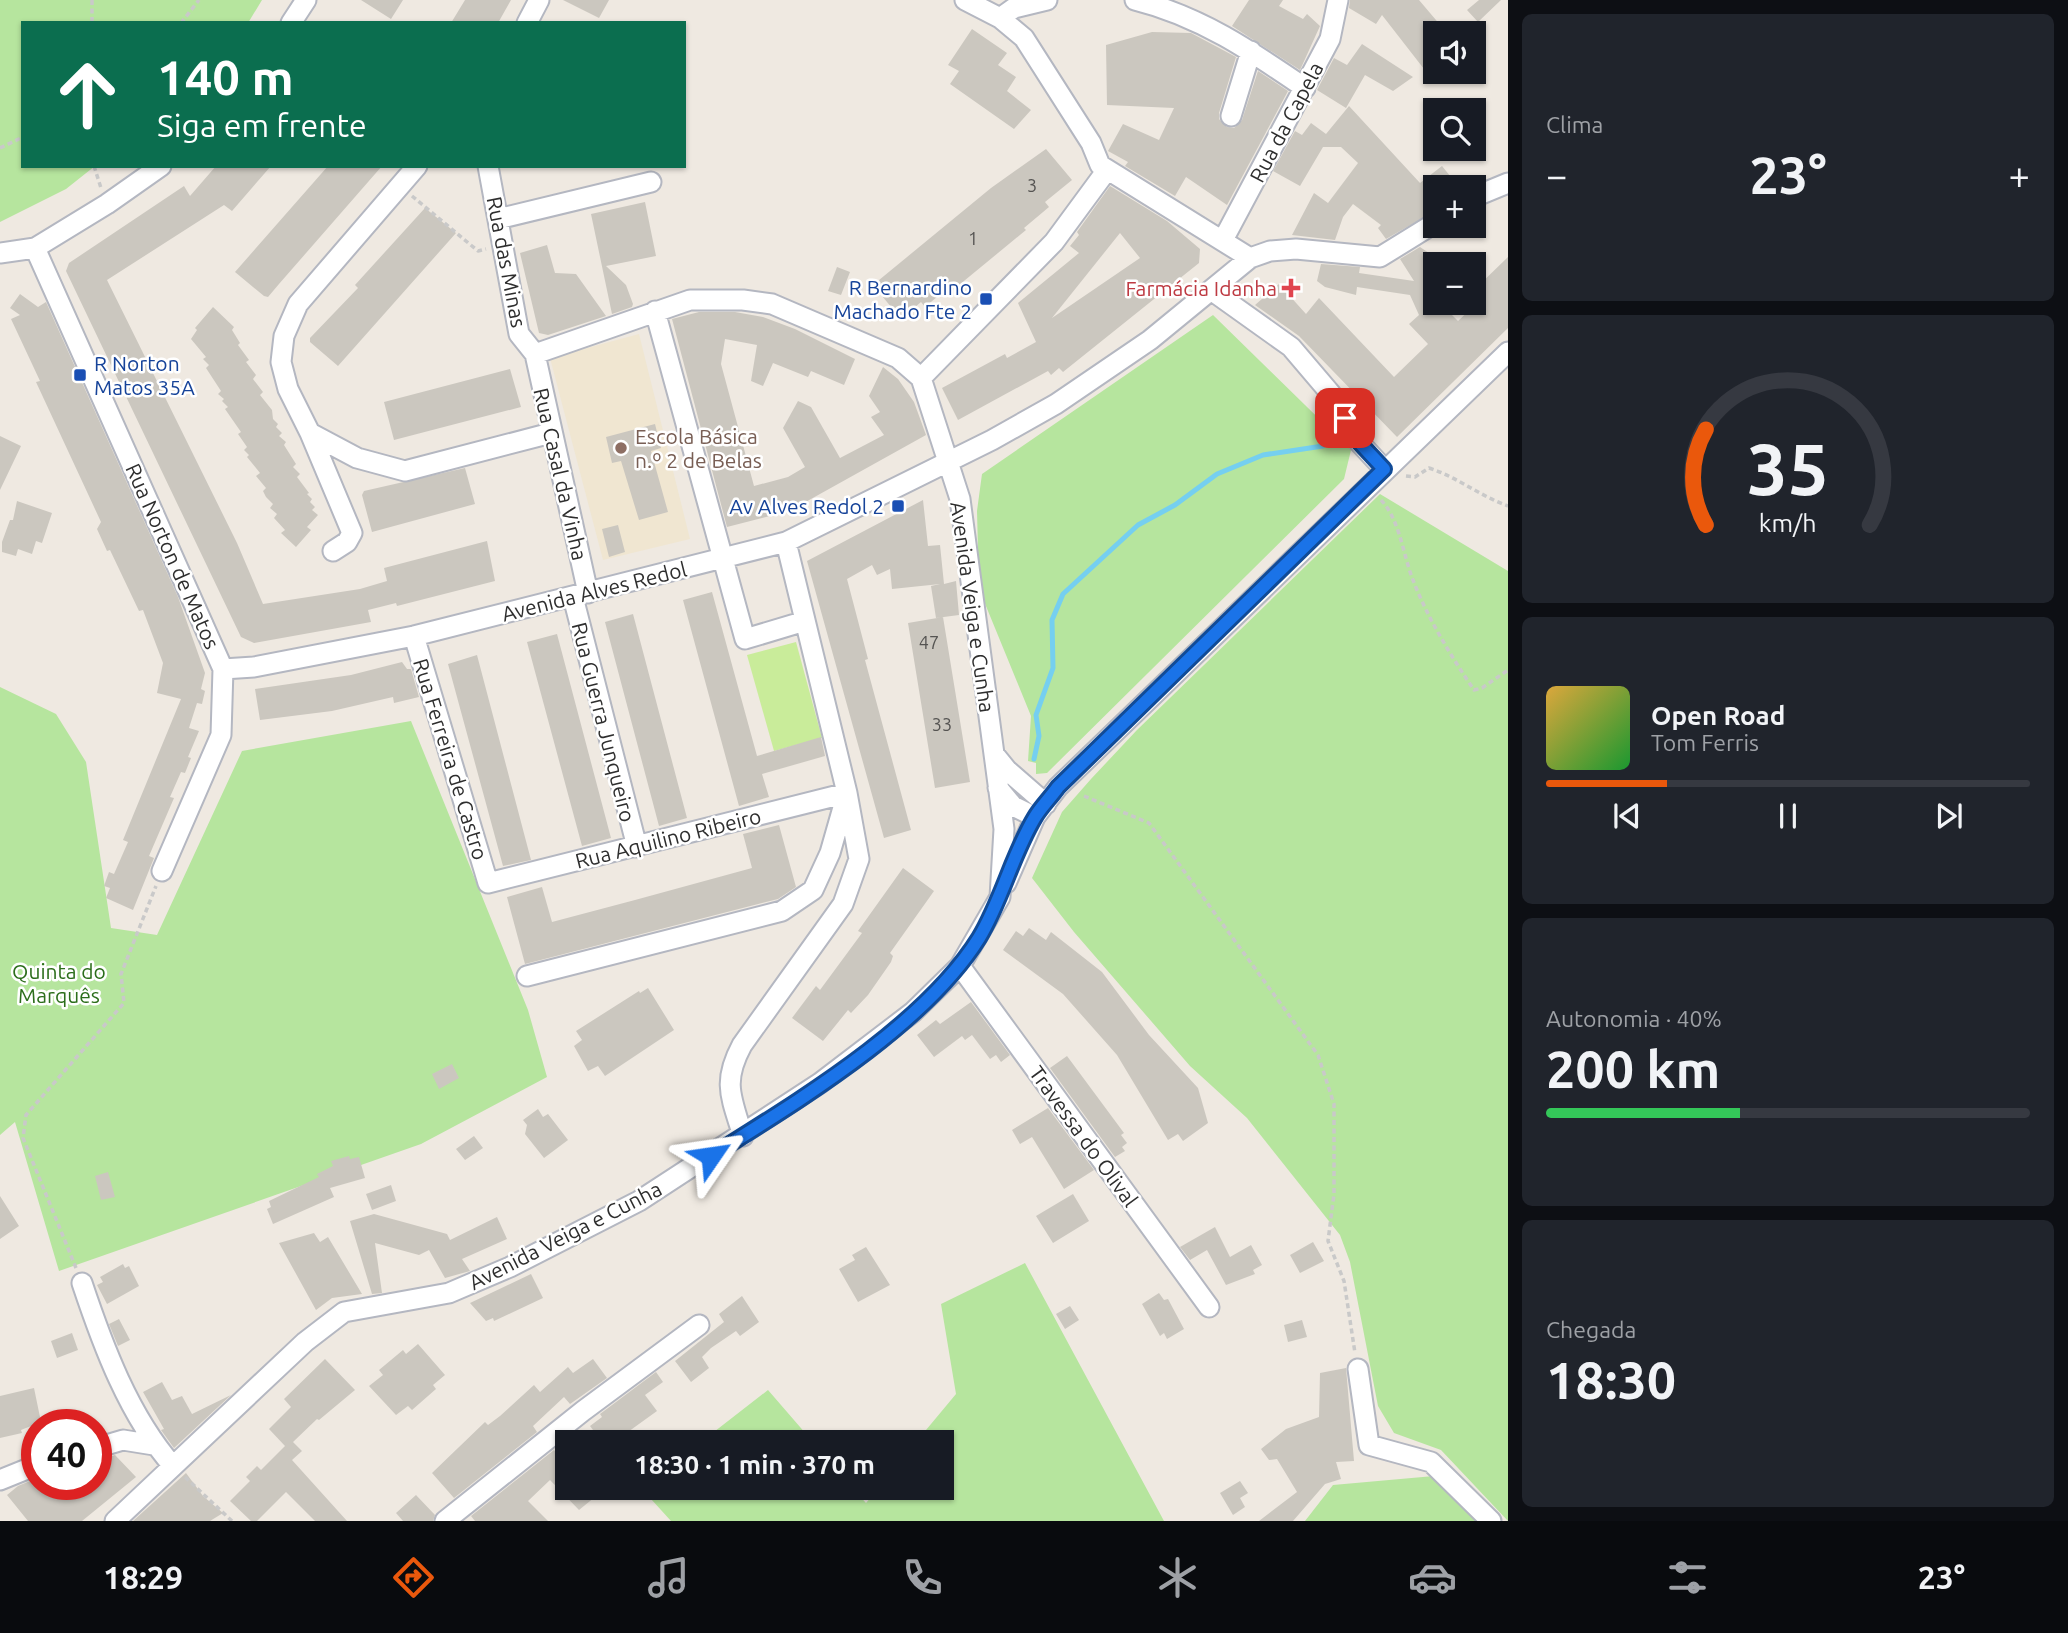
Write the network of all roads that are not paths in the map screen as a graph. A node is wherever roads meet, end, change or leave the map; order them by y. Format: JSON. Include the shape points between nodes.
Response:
{"nodes":[{"id":1,"x":306,"y":0,"type":"edge"},
{"id":2,"x":539,"y":0,"type":"edge"},
{"id":3,"x":965,"y":0,"type":"edge"},
{"id":4,"x":1047,"y":0,"type":"edge"},
{"id":5,"x":1338,"y":0,"type":"edge"},
{"id":6,"x":1142,"y":1,"type":"edge"},
{"id":7,"x":1000,"y":18,"type":"junction"},
{"id":8,"x":292,"y":21,"type":"edge"},
{"id":9,"x":528,"y":21,"type":"edge"},
{"id":10,"x":1251,"y":51,"type":"junction"},
{"id":11,"x":1305,"y":88,"type":"junction"},
{"id":12,"x":1231,"y":116,"type":"dead end"},
{"id":13,"x":158,"y":168,"type":"edge"},
{"id":14,"x":415,"y":168,"type":"edge"},
{"id":15,"x":488,"y":168,"type":"edge"},
{"id":16,"x":1107,"y":170,"type":"junction"},
{"id":17,"x":651,"y":182,"type":"dead end"},
{"id":18,"x":1508,"y":183,"type":"edge"},
{"id":19,"x":1486,"y":192,"type":"edge"},
{"id":20,"x":498,"y":219,"type":"junction"},
{"id":21,"x":1423,"y":230,"type":"edge"},
{"id":22,"x":1223,"y":240,"type":"junction"},
{"id":23,"x":35,"y":248,"type":"junction"},
{"id":24,"x":0,"y":253,"type":"edge"},
{"id":25,"x":1250,"y":258,"type":"junction"},
{"id":26,"x":1211,"y":290,"type":"junction"},
{"id":27,"x":655,"y":311,"type":"junction"},
{"id":28,"x":1508,"y":352,"type":"edge"},
{"id":29,"x":536,"y":354,"type":"junction"},
{"id":30,"x":921,"y":378,"type":"junction"},
{"id":31,"x":310,"y":433,"type":"junction"},
{"id":32,"x":551,"y":433,"type":"junction"},
{"id":33,"x":949,"y":461,"type":"junction"},
{"id":34,"x":1391,"y":463,"type":"junction"},
{"id":35,"x":786,"y":542,"type":"junction"},
{"id":36,"x":333,"y":551,"type":"dead end"},
{"id":37,"x":721,"y":558,"type":"junction"},
{"id":38,"x":580,"y":595,"type":"junction"},
{"id":39,"x":805,"y":621,"type":"junction"},
{"id":40,"x":414,"y":636,"type":"junction"},
{"id":41,"x":223,"y":669,"type":"junction"},
{"id":42,"x":994,"y":754,"type":"junction"},
{"id":43,"x":998,"y":788,"type":"junction"},
{"id":44,"x":847,"y":793,"type":"junction"},
{"id":45,"x":1040,"y":810,"type":"junction"},
{"id":46,"x":637,"y":847,"type":"junction"},
{"id":47,"x":162,"y":871,"type":"road end"},
{"id":48,"x":488,"y":883,"type":"joint"},
{"id":49,"x":1000,"y":897,"type":"junction"},
{"id":50,"x":960,"y":966,"type":"junction"},
{"id":51,"x":527,"y":975,"type":"dead end"},
{"id":52,"x":743,"y":1136,"type":"junction"},
{"id":53,"x":82,"y":1283,"type":"road end"},
{"id":54,"x":1209,"y":1307,"type":"dead end"},
{"id":55,"x":699,"y":1325,"type":"dead end"},
{"id":56,"x":1358,"y":1369,"type":"road end"},
{"id":57,"x":112,"y":1443,"type":"edge"},
{"id":58,"x":154,"y":1445,"type":"junction"},
{"id":59,"x":173,"y":1466,"type":"junction"},
{"id":60,"x":21,"y":1471,"type":"edge"},
{"id":61,"x":0,"y":1480,"type":"edge"},
{"id":62,"x":115,"y":1521,"type":"edge"},
{"id":63,"x":445,"y":1521,"type":"edge"},
{"id":64,"x":1492,"y":1521,"type":"edge"}],
"edges":[{"from":1,"to":8,"type":"street"},
{"from":2,"to":9,"type":"street"},
{"from":3,"to":7,"type":"street"},
{"from":4,"to":7,"type":"street","via":[[1014,8]]},
{"from":5,"to":11,"type":"street","name":"Rua da Capela","via":[[1330,39]]},
{"from":6,"to":10,"type":"street","via":[[1214,29]]},
{"from":7,"to":16,"type":"street","via":[[1024,37],[1039,58]]},
{"from":10,"to":11,"type":"street"},
{"from":10,"to":12,"type":"street"},
{"from":11,"to":22,"type":"street","name":"Rua da Capela"},
{"from":13,"to":23,"type":"street"},
{"from":14,"to":31,"type":"street","via":[[298,304],[284,336],[281,362],[288,389]]},
{"from":15,"to":20,"type":"street","name":"Rua das Minas"},
{"from":16,"to":22,"type":"street"},
{"from":16,"to":30,"type":"street","via":[[1054,242]]},
{"from":17,"to":20,"type":"street"},
{"from":18,"to":19,"type":"street"},
{"from":20,"to":29,"type":"street","name":"Rua das Minas","via":[[519,334]]},
{"from":21,"to":25,"type":"street","via":[[1380,257],[1296,249]]},
{"from":22,"to":25,"type":"street"},
{"from":23,"to":24,"type":"street"},
{"from":23,"to":41,"type":"street","name":"Rua Norton de Matos"},
{"from":25,"to":26,"type":"street","name":"Avenida Alves Redol"},
{"from":26,"to":33,"type":"street","name":"Avenida Alves Redol","via":[[1150,340],[1056,404]]},
{"from":26,"to":34,"type":"street","via":[[1292,347],[1331,394],[1358,441]]},
{"from":27,"to":29,"type":"street"},
{"from":27,"to":30,"type":"street","via":[[690,300],[772,304],[898,358]]},
{"from":27,"to":37,"type":"street"},
{"from":28,"to":34,"type":"street"},
{"from":29,"to":32,"type":"street","name":"Rua Casal da Vinha"},
{"from":30,"to":33,"type":"street","name":"Avenida Veiga e Cunha"},
{"from":31,"to":32,"type":"street","via":[[357,458],[405,471]]},
{"from":31,"to":36,"type":"street","via":[[352,533]]},
{"from":32,"to":38,"type":"street","name":"Rua Casal da Vinha"},
{"from":33,"to":35,"type":"street","name":"Avenida Alves Redol"},
{"from":33,"to":42,"type":"street","name":"Avenida Veiga e Cunha","via":[[960,499]]},
{"from":34,"to":45,"type":"street","via":[[1058,787]]},
{"from":35,"to":37,"type":"street","name":"Avenida Alves Redol"},
{"from":35,"to":39,"type":"street"},
{"from":37,"to":38,"type":"street","name":"Avenida Alves Redol"},
{"from":37,"to":39,"type":"street","via":[[745,639]]},
{"from":38,"to":40,"type":"street","name":"Avenida Alves Redol"},
{"from":38,"to":46,"type":"street","name":"Rua Guerra Junqueiro"},
{"from":39,"to":44,"type":"street"},
{"from":40,"to":41,"type":"street","name":"Avenida Alves Redol"},
{"from":40,"to":48,"type":"street","name":"Rua Ferreira de Castro"},
{"from":41,"to":47,"type":"street","name":"Rua Norton de Matos","via":[[221,735]]},
{"from":42,"to":43,"type":"street","name":"Avenida Veiga e Cunha"},
{"from":42,"to":45,"type":"street"},
{"from":43,"to":45,"type":"street","via":[[1013,806]]},
{"from":43,"to":49,"type":"street","name":"Avenida Veiga e Cunha","via":[[1004,829]]},
{"from":44,"to":46,"type":"street","name":"Rua Aquilino Ribeiro"},
{"from":44,"to":51,"type":"street","via":[[830,853],[813,890],[782,911]]},
{"from":44,"to":52,"type":"street","via":[[859,859],[843,904],[731,1065],[729,1090]]},
{"from":45,"to":49,"type":"street"},
{"from":46,"to":48,"type":"street","name":"Rua Aquilino Ribeiro"},
{"from":49,"to":50,"type":"street","name":"Avenida Veiga e Cunha"},
{"from":50,"to":52,"type":"street","name":"Avenida Veiga e Cunha","via":[[873,1045]]},
{"from":50,"to":54,"type":"street","name":"Travessa do Olival"},
{"from":52,"to":59,"type":"street","name":"Avenida Veiga e Cunha","via":[[639,1201],[510,1267],[449,1293],[344,1312],[305,1342]]},
{"from":53,"to":58,"type":"street","via":[[113,1365]]},
{"from":55,"to":63,"type":"street"},
{"from":56,"to":64,"type":"street","via":[[1369,1445],[1431,1462]]},
{"from":57,"to":58,"type":"street"},
{"from":58,"to":59,"type":"street"},
{"from":59,"to":62,"type":"street","name":"Avenida Veiga e Cunha"},
{"from":60,"to":61,"type":"street"}]}
